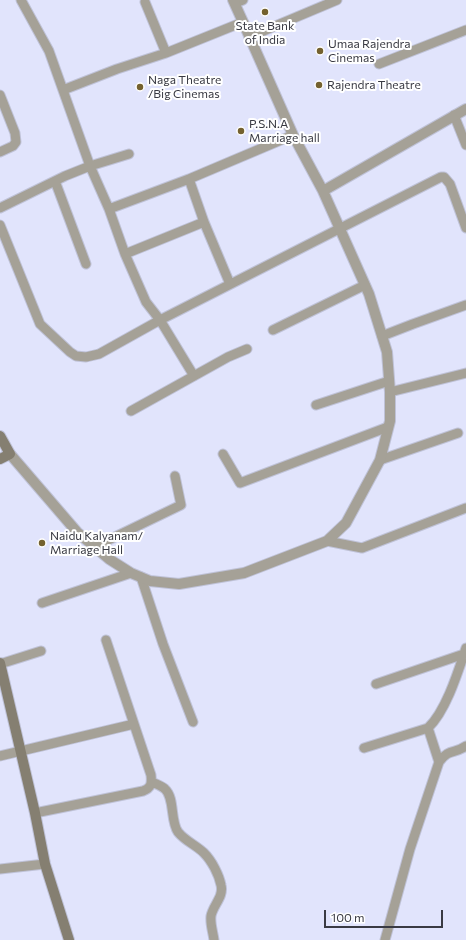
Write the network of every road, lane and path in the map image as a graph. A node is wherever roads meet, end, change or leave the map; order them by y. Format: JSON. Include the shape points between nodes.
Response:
{"nodes":[{"id":1,"x":20,"y":0,"type":"edge"},
{"id":2,"x":337,"y":0,"type":"edge"},
{"id":3,"x":237,"y":1,"type":"edge"},
{"id":4,"x":145,"y":2,"type":"dead end"},
{"id":5,"x":243,"y":22,"type":"junction"},
{"id":6,"x":466,"y":30,"type":"edge"},
{"id":7,"x":249,"y":37,"type":"junction"},
{"id":8,"x":166,"y":53,"type":"junction"},
{"id":9,"x":379,"y":64,"type":"dead end"},
{"id":10,"x":63,"y":90,"type":"junction"},
{"id":11,"x":0,"y":95,"type":"edge"},
{"id":12,"x":466,"y":109,"type":"edge"},
{"id":13,"x":454,"y":115,"type":"junction"},
{"id":14,"x":292,"y":135,"type":"junction"},
{"id":15,"x":466,"y":145,"type":"edge"},
{"id":16,"x":0,"y":152,"type":"edge"},
{"id":17,"x":129,"y":154,"type":"dead end"},
{"id":18,"x":90,"y":166,"type":"junction"},
{"id":19,"x":189,"y":179,"type":"junction"},
{"id":20,"x":55,"y":181,"type":"junction"},
{"id":21,"x":322,"y":191,"type":"junction"},
{"id":22,"x":0,"y":208,"type":"edge"},
{"id":23,"x":109,"y":209,"type":"junction"},
{"id":24,"x":204,"y":222,"type":"junction"},
{"id":25,"x":0,"y":225,"type":"edge"},
{"id":26,"x":466,"y":228,"type":"edge"},
{"id":27,"x":340,"y":229,"type":"junction"},
{"id":28,"x":125,"y":254,"type":"junction"},
{"id":29,"x":86,"y":264,"type":"dead end"},
{"id":30,"x":230,"y":284,"type":"junction"},
{"id":31,"x":365,"y":284,"type":"junction"},
{"id":32,"x":466,"y":306,"type":"edge"},
{"id":33,"x":160,"y":320,"type":"junction"},
{"id":34,"x":273,"y":330,"type":"dead end"},
{"id":35,"x":382,"y":336,"type":"junction"},
{"id":36,"x":247,"y":349,"type":"dead end"},
{"id":37,"x":466,"y":373,"type":"edge"},
{"id":38,"x":194,"y":376,"type":"junction"},
{"id":39,"x":389,"y":381,"type":"junction"},
{"id":40,"x":390,"y":392,"type":"junction"},
{"id":41,"x":316,"y":405,"type":"dead end"},
{"id":42,"x":131,"y":410,"type":"dead end"},
{"id":43,"x":388,"y":427,"type":"junction"},
{"id":44,"x":458,"y":434,"type":"dead end"},
{"id":45,"x":0,"y":436,"type":"edge"},
{"id":46,"x":10,"y":454,"type":"junction"},
{"id":47,"x":223,"y":454,"type":"dead end"},
{"id":48,"x":0,"y":459,"type":"edge"},
{"id":49,"x":380,"y":460,"type":"junction"},
{"id":50,"x":175,"y":476,"type":"dead end"},
{"id":51,"x":466,"y":508,"type":"edge"},
{"id":52,"x":327,"y":541,"type":"junction"},
{"id":53,"x":94,"y":547,"type":"junction"},
{"id":54,"x":131,"y":573,"type":"junction"},
{"id":55,"x":141,"y":576,"type":"junction"},
{"id":56,"x":42,"y":603,"type":"dead end"},
{"id":57,"x":106,"y":640,"type":"dead end"},
{"id":58,"x":41,"y":651,"type":"dead end"},
{"id":59,"x":465,"y":651,"type":"edge"},
{"id":60,"x":0,"y":663,"type":"edge"},
{"id":61,"x":376,"y":684,"type":"dead end"},
{"id":62,"x":192,"y":722,"type":"dead end"},
{"id":63,"x":134,"y":724,"type":"junction"},
{"id":64,"x":428,"y":728,"type":"junction"},
{"id":65,"x":466,"y":746,"type":"edge"},
{"id":66,"x":364,"y":748,"type":"dead end"},
{"id":67,"x":20,"y":752,"type":"junction"},
{"id":68,"x":0,"y":756,"type":"edge"},
{"id":69,"x":439,"y":762,"type":"junction"},
{"id":70,"x":152,"y":782,"type":"junction"},
{"id":71,"x":35,"y":813,"type":"junction"},
{"id":72,"x":45,"y":864,"type":"junction"},
{"id":73,"x":0,"y":869,"type":"edge"},
{"id":74,"x":69,"y":940,"type":"edge"},
{"id":75,"x":214,"y":940,"type":"edge"},
{"id":76,"x":384,"y":940,"type":"edge"}],
"edges":[{"from":1,"to":10,"type":"street","via":[[49,51]]},
{"from":2,"to":7,"type":"street"},
{"from":3,"to":5,"type":"street"},
{"from":4,"to":8,"type":"street"},
{"from":5,"to":7,"type":"street"},
{"from":5,"to":8,"type":"street"},
{"from":6,"to":9,"type":"street"},
{"from":7,"to":14,"type":"street"},
{"from":8,"to":10,"type":"street"},
{"from":10,"to":18,"type":"street"},
{"from":11,"to":16,"type":"street","via":[[16,142]]},
{"from":12,"to":13,"type":"street"},
{"from":13,"to":15,"type":"street"},
{"from":13,"to":21,"type":"street"},
{"from":14,"to":19,"type":"street"},
{"from":14,"to":21,"type":"street"},
{"from":17,"to":18,"type":"street"},
{"from":18,"to":20,"type":"street"},
{"from":18,"to":23,"type":"street"},
{"from":19,"to":23,"type":"street"},
{"from":19,"to":24,"type":"street"},
{"from":20,"to":22,"type":"street"},
{"from":20,"to":29,"type":"street"},
{"from":21,"to":27,"type":"street"},
{"from":23,"to":28,"type":"street"},
{"from":24,"to":28,"type":"street"},
{"from":24,"to":30,"type":"street"},
{"from":25,"to":33,"type":"street","via":[[40,324],[76,356],[99,354]]},
{"from":26,"to":27,"type":"street","via":[[450,184],[441,177]]},
{"from":27,"to":30,"type":"street"},
{"from":27,"to":31,"type":"street"},
{"from":28,"to":33,"type":"street","via":[[146,302]]},
{"from":30,"to":33,"type":"street"},
{"from":31,"to":34,"type":"street"},
{"from":31,"to":35,"type":"street"},
{"from":32,"to":35,"type":"street"},
{"from":33,"to":38,"type":"street"},
{"from":35,"to":39,"type":"street","via":[[387,352]]},
{"from":36,"to":38,"type":"street"},
{"from":37,"to":40,"type":"street"},
{"from":38,"to":42,"type":"street"},
{"from":39,"to":40,"type":"street"},
{"from":39,"to":41,"type":"street"},
{"from":40,"to":43,"type":"street"},
{"from":43,"to":47,"type":"street","via":[[240,483]]},
{"from":43,"to":49,"type":"street"},
{"from":44,"to":49,"type":"street"},
{"from":45,"to":46,"type":"main road"},
{"from":46,"to":48,"type":"main road"},
{"from":46,"to":53,"type":"street","via":[[77,532]]},
{"from":49,"to":52,"type":"street","via":[[346,523]]},
{"from":50,"to":53,"type":"street","via":[[181,505]]},
{"from":51,"to":52,"type":"street","via":[[362,548]]},
{"from":52,"to":55,"type":"street","via":[[244,573],[179,584],[150,581]]},
{"from":53,"to":54,"type":"street"},
{"from":54,"to":55,"type":"street"},
{"from":54,"to":56,"type":"street"},
{"from":55,"to":62,"type":"street"},
{"from":57,"to":63,"type":"street"},
{"from":58,"to":60,"type":"street"},
{"from":59,"to":61,"type":"street"},
{"from":59,"to":64,"type":"street","via":[[445,702]]},
{"from":60,"to":67,"type":"main road"},
{"from":63,"to":67,"type":"street"},
{"from":63,"to":70,"type":"street"},
{"from":64,"to":66,"type":"street"},
{"from":64,"to":69,"type":"street"},
{"from":65,"to":69,"type":"street","via":[[448,752]]},
{"from":67,"to":68,"type":"street"},
{"from":67,"to":71,"type":"main road"},
{"from":69,"to":76,"type":"street","via":[[410,849]]},
{"from":70,"to":71,"type":"street","via":[[143,792]]},
{"from":70,"to":75,"type":"street","via":[[166,789],[170,796],[177,831],[204,853],[222,886],[222,893],[212,911]]},
{"from":71,"to":72,"type":"main road"},
{"from":72,"to":73,"type":"street"},
{"from":72,"to":74,"type":"main road"}]}
